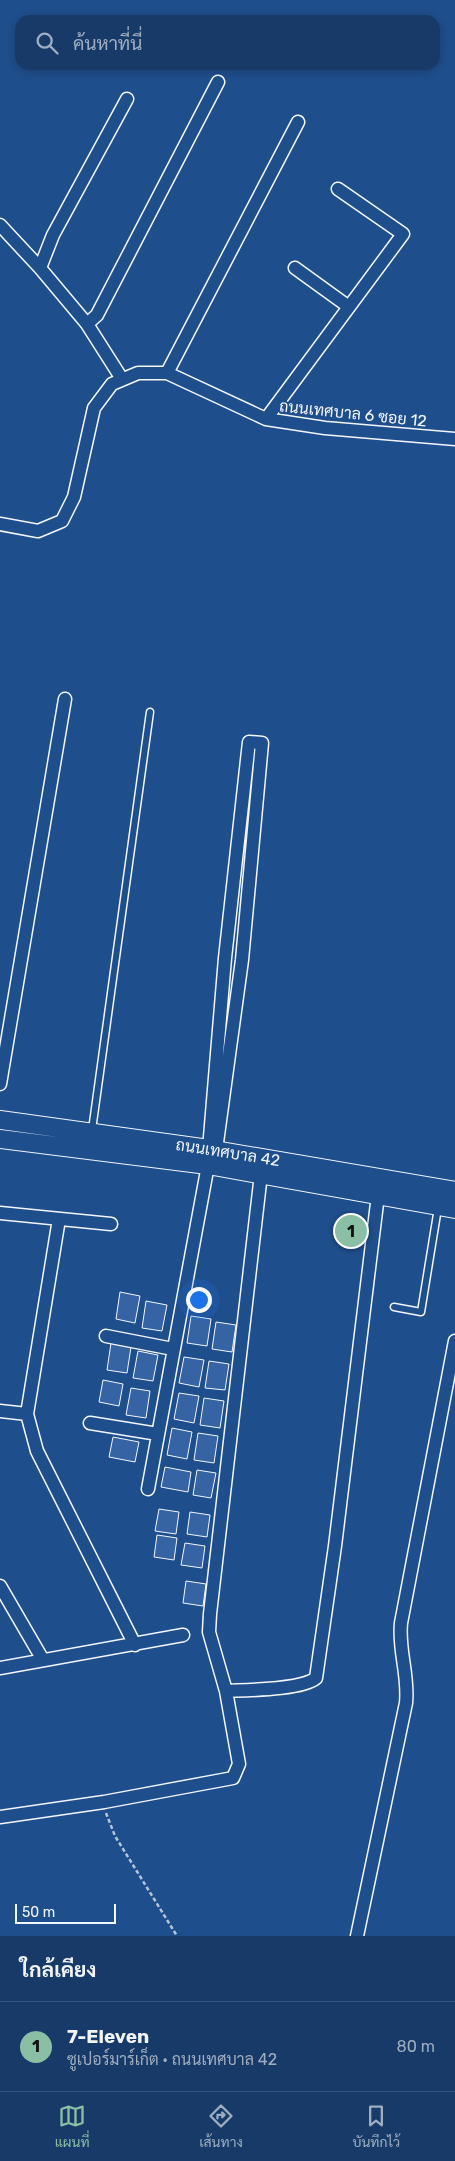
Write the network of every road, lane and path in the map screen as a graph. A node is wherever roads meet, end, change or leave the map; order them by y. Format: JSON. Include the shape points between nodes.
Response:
{"nodes":[{"id":1,"x":218,"y":82,"type":"dead end"},
{"id":2,"x":127,"y":99,"type":"dead end"},
{"id":3,"x":298,"y":122,"type":"dead end"},
{"id":4,"x":338,"y":189,"type":"dead end"},
{"id":5,"x":0,"y":226,"type":"edge"},
{"id":6,"x":40,"y":268,"type":"junction"},
{"id":7,"x":295,"y":268,"type":"dead end"},
{"id":8,"x":349,"y":307,"type":"junction"},
{"id":9,"x":87,"y":324,"type":"junction"},
{"id":10,"x":167,"y":373,"type":"junction"},
{"id":11,"x":122,"y":379,"type":"junction"},
{"id":12,"x":266,"y":419,"type":"junction"},
{"id":13,"x":455,"y":439,"type":"edge"},
{"id":14,"x":0,"y":524,"type":"edge"},
{"id":15,"x":65,"y":699,"type":"dead end"},
{"id":16,"x":150,"y":712,"type":"dead end"},
{"id":17,"x":235,"y":863,"type":"junction"},
{"id":18,"x":250,"y":865,"type":"junction"},
{"id":19,"x":225,"y":958,"type":"junction"},
{"id":20,"x":242,"y":960,"type":"junction"},
{"id":21,"x":0,"y":1084,"type":"edge"},
{"id":22,"x":0,"y":1120,"type":"edge"},
{"id":23,"x":92,"y":1132,"type":"junction"},
{"id":24,"x":0,"y":1139,"type":"edge"},
{"id":25,"x":211,"y":1155,"type":"junction"},
{"id":26,"x":261,"y":1174,"type":"junction"},
{"id":27,"x":455,"y":1191,"type":"edge"},
{"id":28,"x":378,"y":1195,"type":"junction"},
{"id":29,"x":447,"y":1207,"type":"edge"},
{"id":30,"x":0,"y":1213,"type":"edge"},
{"id":31,"x":59,"y":1219,"type":"junction"},
{"id":32,"x":111,"y":1224,"type":"dead end"},
{"id":33,"x":394,"y":1307,"type":"dead end"},
{"id":34,"x":106,"y":1336,"type":"dead end"},
{"id":35,"x":455,"y":1341,"type":"edge"},
{"id":36,"x":173,"y":1348,"type":"junction"},
{"id":37,"x":452,"y":1371,"type":"edge"},
{"id":38,"x":0,"y":1411,"type":"edge"},
{"id":39,"x":27,"y":1414,"type":"junction"},
{"id":40,"x":90,"y":1423,"type":"dead end"},
{"id":41,"x":158,"y":1434,"type":"junction"},
{"id":42,"x":148,"y":1489,"type":"dead end"},
{"id":43,"x":0,"y":1586,"type":"edge"},
{"id":44,"x":183,"y":1635,"type":"dead end"},
{"id":45,"x":135,"y":1645,"type":"junction"},
{"id":46,"x":43,"y":1660,"type":"junction"},
{"id":47,"x":0,"y":1668,"type":"edge"},
{"id":48,"x":226,"y":1691,"type":"junction"},
{"id":49,"x":104,"y":1802,"type":"junction"},
{"id":50,"x":0,"y":1817,"type":"edge"},
{"id":51,"x":178,"y":1936,"type":"edge"},
{"id":52,"x":357,"y":1936,"type":"edge"}],
"edges":[{"from":1,"to":9,"type":"street","via":[[98,315]]},
{"from":2,"to":6,"type":"street","via":[[53,235]]},
{"from":3,"to":10,"type":"street"},
{"from":4,"to":8,"type":"street","via":[[403,234]]},
{"from":5,"to":6,"type":"street"},
{"from":6,"to":9,"type":"street"},
{"from":7,"to":8,"type":"street"},
{"from":8,"to":12,"type":"street"},
{"from":9,"to":11,"type":"street"},
{"from":10,"to":11,"type":"street","name":"ถนนเทศบาล 6 ซอย 12","via":[[138,373]]},
{"from":10,"to":12,"type":"street","name":"ถนนเทศบาล 6 ซอย 12"},
{"from":11,"to":14,"type":"street","name":"ถนนเทศบาล 6 ซอย 12","via":[[112,384],[94,408],[74,497],[62,521],[38,531]]},
{"from":12,"to":13,"type":"street","name":"ถนนเทศบาล 6 ซอย 12","via":[[325,428]]},
{"from":15,"to":21,"type":"street"},
{"from":16,"to":23,"type":"lane"},
{"from":17,"to":18,"type":"street"},
{"from":17,"to":18,"type":"street","via":[[249,742],[262,743]]},
{"from":17,"to":19,"type":"street"},
{"from":18,"to":20,"type":"street"},
{"from":19,"to":20,"type":"street"},
{"from":19,"to":25,"type":"street"},
{"from":20,"to":25,"type":"street"},
{"from":22,"to":23,"type":"street","name":"ถนนเทศบาล 42"},
{"from":23,"to":25,"type":"street","name":"ถนนเทศบาล 42"},
{"from":24,"to":25,"type":"street","name":"ถนนเทศบาล 42"},
{"from":25,"to":26,"type":"street","name":"ถนนเทศบาล 42"},
{"from":25,"to":27,"type":"street","name":"ถนนเทศบาล 42"},
{"from":25,"to":36,"type":"street"},
{"from":26,"to":28,"type":"street","name":"ถนนเทศบาล 42"},
{"from":26,"to":48,"type":"street","via":[[210,1614],[209,1632]]},
{"from":28,"to":29,"type":"street","name":"ถนนเทศบาล 42"},
{"from":28,"to":48,"type":"street","via":[[336,1546],[317,1674],[314,1680],[298,1684]]},
{"from":29,"to":33,"type":"lane","via":[[422,1312]]},
{"from":30,"to":31,"type":"street"},
{"from":31,"to":32,"type":"street"},
{"from":31,"to":39,"type":"street"},
{"from":34,"to":36,"type":"street"},
{"from":35,"to":37,"type":"street"},
{"from":36,"to":41,"type":"street"},
{"from":37,"to":52,"type":"street","via":[[399,1637],[406,1677],[406,1703]]},
{"from":38,"to":39,"type":"street"},
{"from":39,"to":45,"type":"street","via":[[37,1451]]},
{"from":40,"to":41,"type":"street"},
{"from":41,"to":42,"type":"street"},
{"from":43,"to":46,"type":"street"},
{"from":44,"to":45,"type":"street"},
{"from":45,"to":46,"type":"street"},
{"from":46,"to":47,"type":"street"},
{"from":48,"to":49,"type":"street","via":[[239,1764],[233,1778]]},
{"from":49,"to":50,"type":"street"},
{"from":49,"to":51,"type":"path","via":[[115,1836]]}]}
